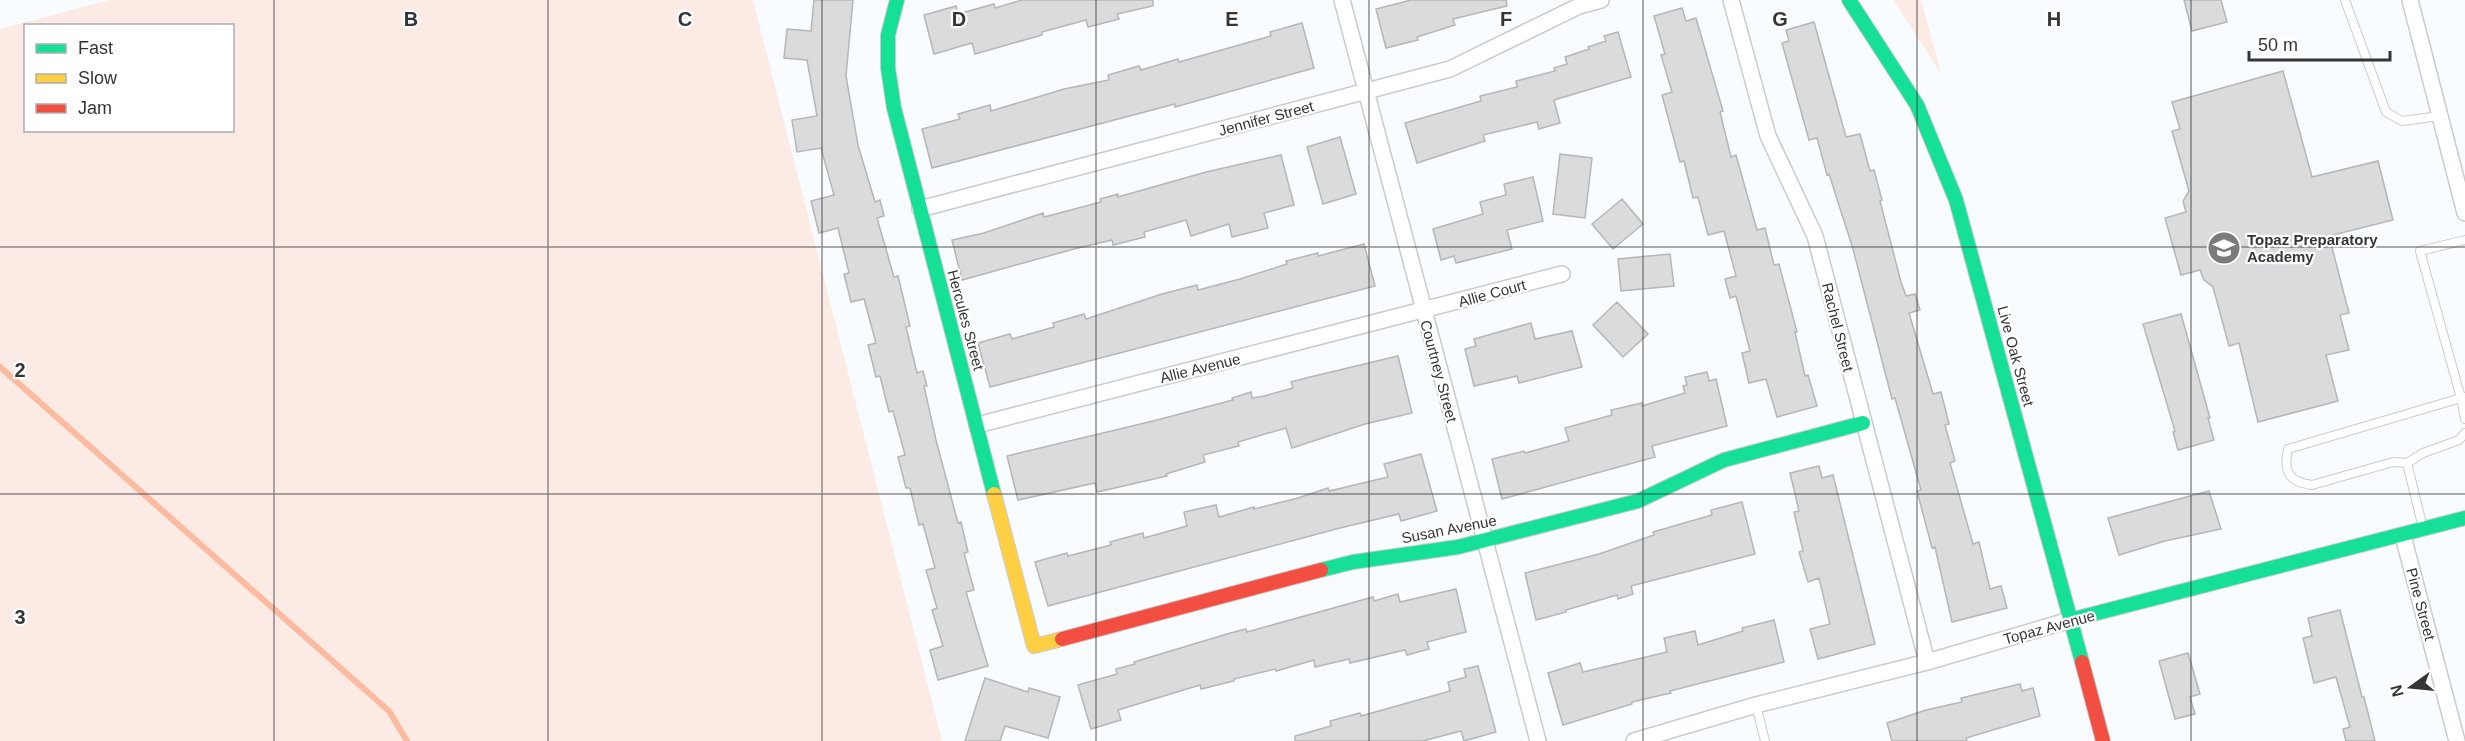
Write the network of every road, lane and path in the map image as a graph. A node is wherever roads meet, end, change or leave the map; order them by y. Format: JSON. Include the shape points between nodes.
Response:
{"nodes":[{"id":1,"x":897,"y":0,"type":"edge"},
{"id":2,"x":1342,"y":0,"type":"edge"},
{"id":3,"x":1602,"y":0,"type":"edge"},
{"id":4,"x":1731,"y":0,"type":"edge"},
{"id":5,"x":1849,"y":0,"type":"edge"},
{"id":6,"x":2345,"y":0,"type":"edge"},
{"id":7,"x":2410,"y":0,"type":"edge"},
{"id":8,"x":1367,"y":92,"type":"junction"},
{"id":9,"x":2440,"y":116,"type":"junction"},
{"id":10,"x":920,"y":209,"type":"junction"},
{"id":11,"x":2465,"y":213,"type":"edge"},
{"id":12,"x":2465,"y":240,"type":"edge"},
{"id":13,"x":1562,"y":274,"type":"dead end"},
{"id":14,"x":1423,"y":311,"type":"junction"},
{"id":15,"x":2463,"y":397,"type":"edge"},
{"id":16,"x":2465,"y":420,"type":"edge"},
{"id":17,"x":1863,"y":423,"type":"junction"},
{"id":18,"x":977,"y":425,"type":"junction"},
{"id":19,"x":2465,"y":433,"type":"edge"},
{"id":20,"x":2407,"y":463,"type":"junction"},
{"id":21,"x":2465,"y":518,"type":"edge"},
{"id":22,"x":2423,"y":530,"type":"junction"},
{"id":23,"x":2403,"y":536,"type":"junction"},
{"id":24,"x":1484,"y":541,"type":"junction"},
{"id":25,"x":2070,"y":620,"type":"junction"},
{"id":26,"x":1034,"y":646,"type":"joint"},
{"id":27,"x":1927,"y":662,"type":"junction"},
{"id":28,"x":1756,"y":705,"type":"junction"},
{"id":29,"x":1538,"y":741,"type":"edge"},
{"id":30,"x":1634,"y":741,"type":"edge"},
{"id":31,"x":1765,"y":741,"type":"edge"},
{"id":32,"x":2103,"y":741,"type":"edge"},
{"id":33,"x":2457,"y":741,"type":"edge"}],
"edges":[{"from":1,"to":10,"type":"street","name":"Hercules Street","via":[[888,35],[888,68],[894,108]]},
{"from":2,"to":8,"type":"street","name":"Courtney Street"},
{"from":3,"to":8,"type":"street","name":"Jennifer Street","via":[[1580,6],[1450,69]]},
{"from":4,"to":17,"type":"street","name":"Rachel Street","via":[[1768,136],[1815,237]]},
{"from":5,"to":25,"type":"street","name":"Live Oak Street","via":[[1917,105],[1956,200]]},
{"from":6,"to":9,"type":"lane","via":[[2386,112],[2402,121]]},
{"from":7,"to":9,"type":"street"},
{"from":8,"to":10,"type":"street","name":"Jennifer Street"},
{"from":8,"to":14,"type":"street","name":"Courtney Street"},
{"from":9,"to":11,"type":"street"},
{"from":10,"to":18,"type":"street","name":"Hercules Street"},
{"from":12,"to":15,"type":"lane","via":[[2420,251]]},
{"from":13,"to":14,"type":"street","name":"Allie Court"},
{"from":14,"to":18,"type":"street","name":"Allie Avenue"},
{"from":14,"to":24,"type":"street","name":"Courtney Street"},
{"from":15,"to":16,"type":"lane"},
{"from":15,"to":20,"type":"lane","via":[[2288,449],[2285,464],[2290,476],[2299,483],[2312,485],[2393,462]]},
{"from":17,"to":24,"type":"street","name":"Susan Avenue","via":[[1724,460],[1638,501]]},
{"from":17,"to":27,"type":"street","name":"Rachel Street"},
{"from":18,"to":26,"type":"street","name":"Hercules Street"},
{"from":19,"to":20,"type":"lane","via":[[2459,440]]},
{"from":20,"to":22,"type":"lane"},
{"from":21,"to":22,"type":"street","name":"Topaz Avenue"},
{"from":22,"to":23,"type":"street","name":"Topaz Avenue"},
{"from":23,"to":25,"type":"street","name":"Topaz Avenue"},
{"from":23,"to":33,"type":"street","name":"Pine Street"},
{"from":24,"to":26,"type":"street","name":"Susan Avenue","via":[[1353,562]]},
{"from":24,"to":29,"type":"street","name":"Courtney Street"},
{"from":25,"to":27,"type":"street","name":"Topaz Avenue"},
{"from":25,"to":32,"type":"street","name":"Live Oak Street"},
{"from":27,"to":28,"type":"street","name":"Topaz Avenue"},
{"from":28,"to":30,"type":"street","name":"Topaz Avenue"},
{"from":28,"to":31,"type":"lane"}]}
